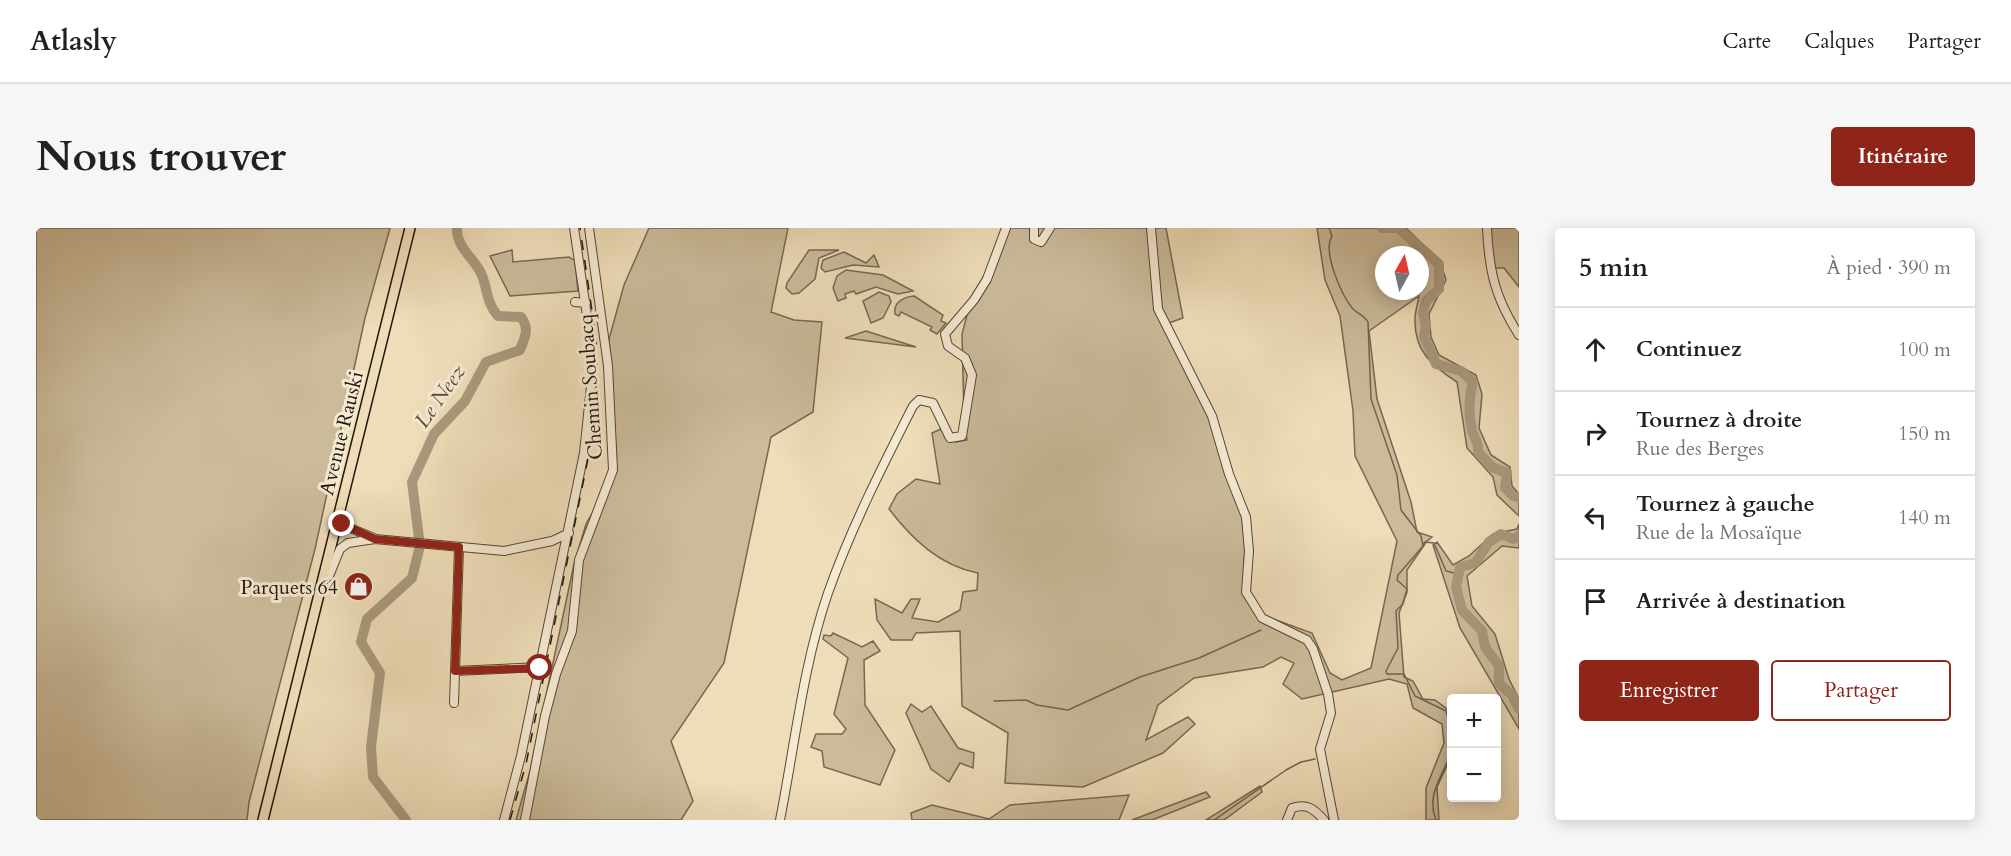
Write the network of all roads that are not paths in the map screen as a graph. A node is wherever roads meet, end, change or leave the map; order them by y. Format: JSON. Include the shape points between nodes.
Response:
{"nodes":[{"id":1,"x":410,"y":228,"type":"edge"},
{"id":2,"x":574,"y":228,"type":"edge"},
{"id":3,"x":590,"y":228,"type":"edge"},
{"id":4,"x":1006,"y":228,"type":"edge"},
{"id":5,"x":1034,"y":228,"type":"edge"},
{"id":6,"x":1050,"y":228,"type":"edge"},
{"id":7,"x":1151,"y":228,"type":"edge"},
{"id":8,"x":1487,"y":228,"type":"edge"},
{"id":9,"x":575,"y":302,"type":"dead end"},
{"id":10,"x":586,"y":303,"type":"junction"},
{"id":11,"x":1519,"y":335,"type":"edge"},
{"id":12,"x":337,"y":527,"type":"junction"},
{"id":13,"x":352,"y":529,"type":"junction"},
{"id":14,"x":569,"y":533,"type":"junction"},
{"id":15,"x":375,"y":539,"type":"junction"},
{"id":16,"x":348,"y":543,"type":"junction"},
{"id":17,"x":459,"y":547,"type":"junction"},
{"id":18,"x":323,"y":580,"type":"junction"},
{"id":19,"x":540,"y":668,"type":"junction"},
{"id":20,"x":455,"y":671,"type":"junction"},
{"id":21,"x":454,"y":702,"type":"dead end"},
{"id":22,"x":263,"y":820,"type":"edge"},
{"id":23,"x":504,"y":820,"type":"edge"},
{"id":24,"x":525,"y":820,"type":"edge"},
{"id":25,"x":780,"y":820,"type":"edge"},
{"id":26,"x":1287,"y":820,"type":"edge"},
{"id":27,"x":1324,"y":820,"type":"edge"},
{"id":28,"x":1334,"y":820,"type":"edge"}],
"edges":[{"from":1,"to":12,"type":"main road","name":"Avenue Rauski"},
{"from":2,"to":10,"type":"street"},
{"from":3,"to":24,"type":"street","name":"Chemin Soubacq","via":[[608,366],[613,470],[579,561],[572,631],[545,716]]},
{"from":4,"to":25,"type":"street","via":[[987,279],[945,334],[948,346],[965,358],[972,375],[962,436],[950,438],[933,403],[919,400],[913,406],[859,515],[828,594],[797,719]]},
{"from":5,"to":6,"type":"street","via":[[1034,239],[1041,242]]},
{"from":7,"to":28,"type":"street","via":[[1158,309],[1212,417],[1246,517],[1246,592],[1262,618],[1307,640],[1328,694],[1330,713],[1320,749]]},
{"from":8,"to":11,"type":"street","via":[[1493,283]]},
{"from":9,"to":10,"type":"street"},
{"from":10,"to":14,"type":"street","via":[[591,386]]},
{"from":12,"to":13,"type":"street"},
{"from":12,"to":16,"type":"street","via":[[339,539]]},
{"from":12,"to":18,"type":"main road","name":"Avenue Rauski"},
{"from":13,"to":15,"type":"street"},
{"from":13,"to":16,"type":"street","via":[[355,537]]},
{"from":14,"to":17,"type":"street","via":[[552,541],[504,551]]},
{"from":14,"to":19,"type":"street"},
{"from":15,"to":16,"type":"street"},
{"from":15,"to":17,"type":"street"},
{"from":16,"to":18,"type":"street","via":[[340,549],[329,576]]},
{"from":17,"to":20,"type":"street"},
{"from":18,"to":22,"type":"main road","name":"Avenue Rauski"},
{"from":19,"to":20,"type":"street"},
{"from":19,"to":23,"type":"street"},
{"from":20,"to":21,"type":"street"},
{"from":26,"to":27,"type":"street","via":[[1292,808],[1302,805],[1315,810]]}]}
